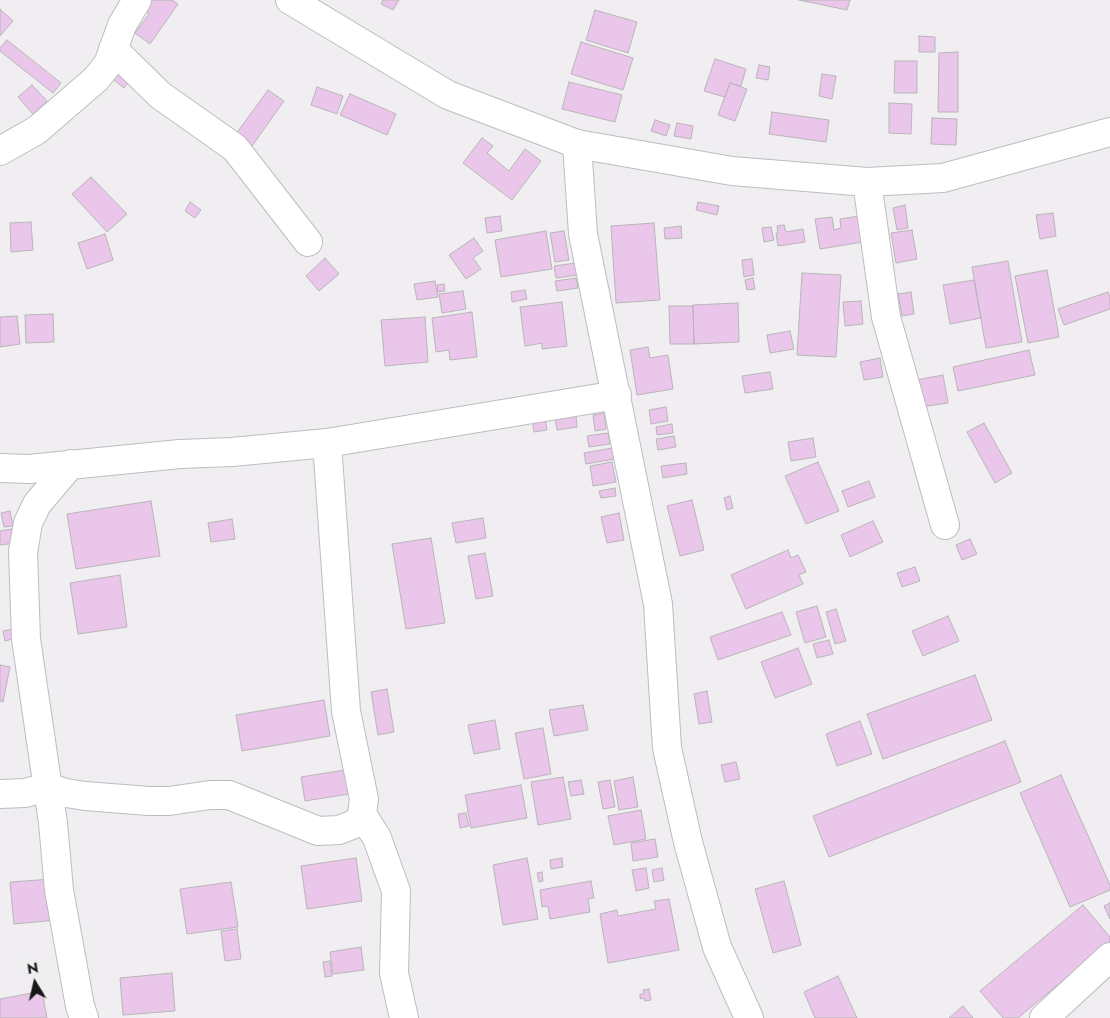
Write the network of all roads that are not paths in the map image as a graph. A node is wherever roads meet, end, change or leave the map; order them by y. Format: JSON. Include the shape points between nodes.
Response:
{"nodes":[{"id":1,"x":137,"y":0,"type":"edge"},
{"id":2,"x":290,"y":0,"type":"edge"},
{"id":3,"x":113,"y":49,"type":"junction"},
{"id":4,"x":1110,"y":132,"type":"edge"},
{"id":5,"x":577,"y":144,"type":"junction"},
{"id":6,"x":0,"y":151,"type":"edge"},
{"id":7,"x":867,"y":182,"type":"junction"},
{"id":8,"x":308,"y":242,"type":"dead end"},
{"id":9,"x":617,"y":395,"type":"junction"},
{"id":10,"x":327,"y":443,"type":"junction"},
{"id":11,"x":71,"y":464,"type":"junction"},
{"id":12,"x":0,"y":468,"type":"edge"},
{"id":13,"x":945,"y":525,"type":"dead end"},
{"id":14,"x":47,"y":787,"type":"junction"},
{"id":15,"x":0,"y":794,"type":"edge"},
{"id":16,"x":362,"y":814,"type":"junction"},
{"id":17,"x":1110,"y":957,"type":"edge"},
{"id":18,"x":84,"y":1018,"type":"edge"},
{"id":19,"x":404,"y":1018,"type":"edge"},
{"id":20,"x":749,"y":1018,"type":"edge"},
{"id":21,"x":1044,"y":1018,"type":"edge"}],
"edges":[{"from":1,"to":3,"type":"street"},
{"from":2,"to":5,"type":"street","via":[[448,95]]},
{"from":3,"to":6,"type":"street","via":[[108,64],[96,79],[37,130]]},
{"from":3,"to":8,"type":"street","via":[[160,95],[235,148]]},
{"from":4,"to":7,"type":"street","via":[[943,178]]},
{"from":5,"to":7,"type":"street","via":[[732,171]]},
{"from":5,"to":9,"type":"street","via":[[583,234]]},
{"from":7,"to":13,"type":"street","via":[[886,317]]},
{"from":9,"to":10,"type":"street"},
{"from":9,"to":20,"type":"street","via":[[658,604],[667,748],[688,842],[717,947]]},
{"from":10,"to":11,"type":"street"},
{"from":10,"to":16,"type":"street","via":[[346,711],[364,799]]},
{"from":11,"to":12,"type":"street","via":[[29,469]]},
{"from":11,"to":14,"type":"street","via":[[37,504],[28,523],[23,552],[26,639]]},
{"from":14,"to":15,"type":"street","via":[[25,793]]},
{"from":14,"to":16,"type":"street","via":[[85,796],[149,801],[229,795],[318,831],[348,827],[357,823]]},
{"from":14,"to":18,"type":"street","via":[[61,905]]},
{"from":16,"to":19,"type":"street","via":[[378,838],[396,891],[394,973]]},
{"from":17,"to":21,"type":"street"}]}
